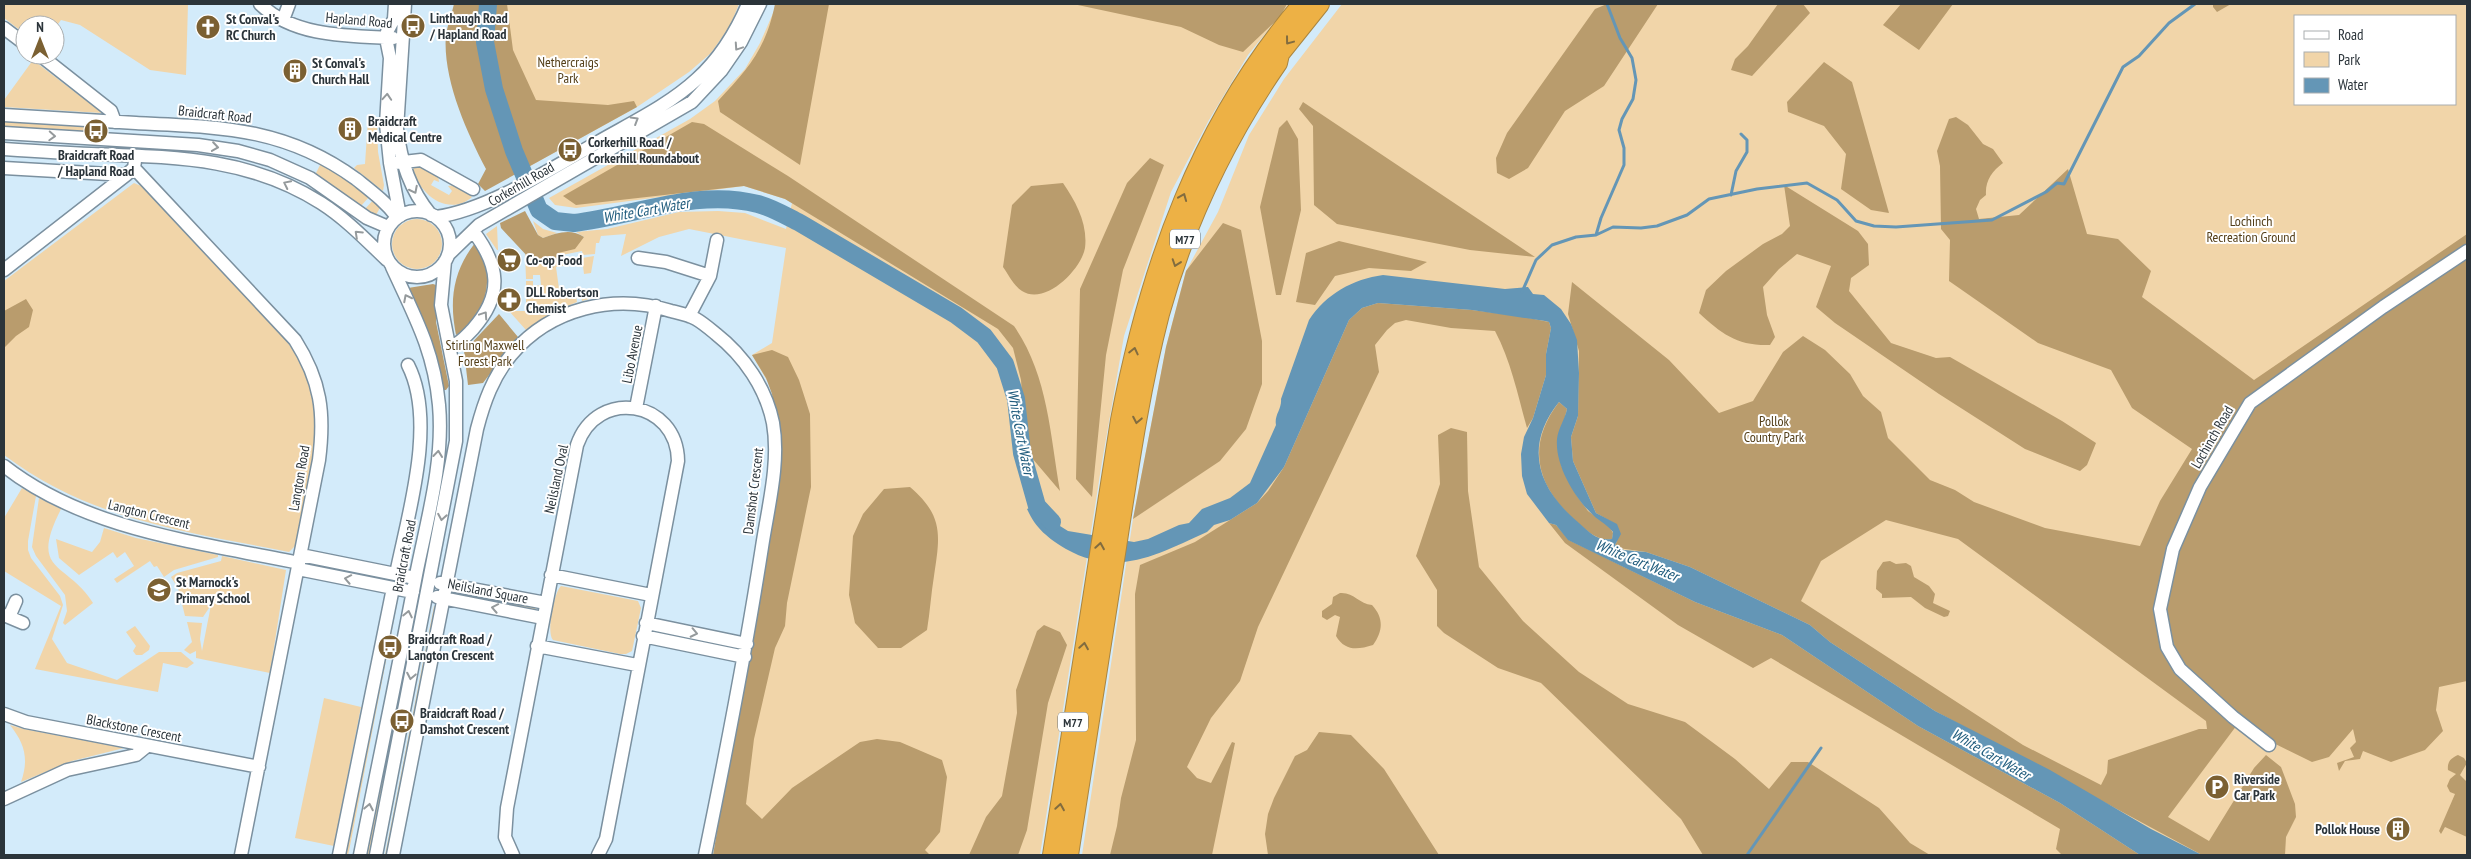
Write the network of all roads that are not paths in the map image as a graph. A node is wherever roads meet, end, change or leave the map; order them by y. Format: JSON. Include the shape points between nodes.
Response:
{"nodes":[{"id":1,"x":260,"y":4,"type":"edge"},
{"id":2,"x":289,"y":4,"type":"edge"},
{"id":3,"x":395,"y":4,"type":"edge"},
{"id":4,"x":406,"y":4,"type":"edge"},
{"id":5,"x":748,"y":4,"type":"edge"},
{"id":6,"x":760,"y":4,"type":"edge"},
{"id":7,"x":1302,"y":4,"type":"edge"},
{"id":8,"x":1320,"y":4,"type":"edge"},
{"id":9,"x":283,"y":20,"type":"junction"},
{"id":10,"x":4,"y":28,"type":"edge"},
{"id":11,"x":15,"y":36,"type":"edge"},
{"id":12,"x":386,"y":38,"type":"junction"},
{"id":13,"x":403,"y":39,"type":"junction"},
{"id":14,"x":53,"y":65,"type":"edge"},
{"id":15,"x":4,"y":115,"type":"edge"},
{"id":16,"x":116,"y":122,"type":"junction"},
{"id":17,"x":4,"y":133,"type":"edge"},
{"id":18,"x":90,"y":138,"type":"junction"},
{"id":19,"x":186,"y":144,"type":"junction"},
{"id":20,"x":4,"y":149,"type":"edge"},
{"id":21,"x":88,"y":154,"type":"junction"},
{"id":22,"x":185,"y":159,"type":"junction"},
{"id":23,"x":396,"y":162,"type":"junction"},
{"id":24,"x":132,"y":166,"type":"junction"},
{"id":25,"x":4,"y":168,"type":"edge"},
{"id":26,"x":523,"y":183,"type":"junction"},
{"id":27,"x":473,"y":189,"type":"dead end"},
{"id":28,"x":530,"y":196,"type":"junction"},
{"id":29,"x":434,"y":216,"type":"junction"},
{"id":30,"x":399,"y":217,"type":"junction"},
{"id":31,"x":388,"y":227,"type":"junction"},
{"id":32,"x":473,"y":230,"type":"junction"},
{"id":33,"x":717,"y":240,"type":"dead end"},
{"id":34,"x":2467,"y":251,"type":"edge"},
{"id":35,"x":447,"y":258,"type":"junction"},
{"id":36,"x":638,"y":258,"type":"dead end"},
{"id":37,"x":390,"y":263,"type":"junction"},
{"id":38,"x":4,"y":270,"type":"edge"},
{"id":39,"x":710,"y":276,"type":"junction"},
{"id":40,"x":656,"y":306,"type":"junction"},
{"id":41,"x":689,"y":316,"type":"junction"},
{"id":42,"x":449,"y":347,"type":"junction"},
{"id":43,"x":408,"y":365,"type":"dead end"},
{"id":44,"x":457,"y":392,"type":"junction"},
{"id":45,"x":438,"y":394,"type":"junction"},
{"id":46,"x":636,"y":408,"type":"junction"},
{"id":47,"x":4,"y":466,"type":"edge"},
{"id":48,"x":1115,"y":504,"type":"junction"},
{"id":49,"x":299,"y":562,"type":"junction"},
{"id":50,"x":396,"y":574,"type":"junction"},
{"id":51,"x":551,"y":575,"type":"junction"},
{"id":52,"x":416,"y":578,"type":"junction"},
{"id":53,"x":430,"y":581,"type":"junction"},
{"id":54,"x":448,"y":584,"type":"junction"},
{"id":55,"x":393,"y":588,"type":"junction"},
{"id":56,"x":1102,"y":589,"type":"junction"},
{"id":57,"x":413,"y":592,"type":"junction"},
{"id":58,"x":427,"y":595,"type":"junction"},
{"id":59,"x":651,"y":595,"type":"junction"},
{"id":60,"x":444,"y":598,"type":"junction"},
{"id":61,"x":16,"y":601,"type":"dead end"},
{"id":62,"x":546,"y":603,"type":"junction"},
{"id":63,"x":6,"y":616,"type":"edge"},
{"id":64,"x":543,"y":618,"type":"junction"},
{"id":65,"x":23,"y":623,"type":"dead end"},
{"id":66,"x":646,"y":623,"type":"junction"},
{"id":67,"x":644,"y":636,"type":"junction"},
{"id":68,"x":747,"y":644,"type":"junction"},
{"id":69,"x":537,"y":646,"type":"junction"},
{"id":70,"x":745,"y":657,"type":"junction"},
{"id":71,"x":637,"y":666,"type":"junction"},
{"id":72,"x":4,"y":714,"type":"edge"},
{"id":73,"x":2269,"y":745,"type":"dead end"},
{"id":74,"x":147,"y":746,"type":"junction"},
{"id":75,"x":259,"y":767,"type":"junction"},
{"id":76,"x":4,"y":800,"type":"edge"},
{"id":77,"x":241,"y":855,"type":"edge"},
{"id":78,"x":339,"y":855,"type":"edge"},
{"id":79,"x":360,"y":855,"type":"edge"},
{"id":80,"x":376,"y":855,"type":"edge"},
{"id":81,"x":393,"y":855,"type":"edge"},
{"id":82,"x":513,"y":855,"type":"edge"},
{"id":83,"x":598,"y":855,"type":"edge"},
{"id":84,"x":705,"y":855,"type":"edge"},
{"id":85,"x":1052,"y":855,"type":"edge"},
{"id":86,"x":1069,"y":855,"type":"edge"}],
"edges":[{"from":1,"to":9,"type":"street","name":"Hapland Road"},
{"from":2,"to":9,"type":"street"},
{"from":3,"to":12,"type":"street","via":[[394,19]]},
{"from":4,"to":13,"type":"street"},
{"from":26,"to":5,"type":"street","name":"Corkerhill Road","one_way":true,"via":[[682,92],[719,56]]},
{"from":6,"to":28,"type":"street","name":"Corkerhill Road","one_way":true,"via":[[742,42],[692,102]]},
{"from":48,"to":7,"type":"highway","number":"M77","one_way":true,"via":[[1136,342],[1170,229],[1223,116],[1266,50]]},
{"from":8,"to":48,"type":"highway","number":"M77","one_way":true,"via":[[1280,54],[1278,63],[1223,153],[1186,237],[1168,290]]},
{"from":9,"to":12,"type":"street","name":"Hapland Road","via":[[324,33]]},
{"from":10,"to":11,"type":"street"},
{"from":12,"to":13,"type":"street","name":"Hapland Road"},
{"from":23,"to":12,"type":"street","one_way":true,"via":[[386,124],[390,58]]},
{"from":13,"to":23,"type":"street"},
{"from":14,"to":16,"type":"street","via":[[111,111]]},
{"from":15,"to":16,"type":"street","name":"Braidcraft Road"},
{"from":16,"to":30,"type":"street","name":"Braidcraft Road","via":[[221,127],[269,136],[299,147],[346,172]]},
{"from":17,"to":18,"type":"street","one_way":true},
{"from":18,"to":19,"type":"street"},
{"from":18,"to":21,"type":"street"},
{"from":19,"to":22,"type":"street"},
{"from":19,"to":31,"type":"street","one_way":true,"via":[[238,151],[281,165],[310,178],[367,218]]},
{"from":20,"to":21,"type":"street","name":"Braidcraft Road"},
{"from":21,"to":24,"type":"street","name":"Braidcraft Road"},
{"from":22,"to":24,"type":"street","name":"Braidcraft Road"},
{"from":37,"to":22,"type":"street","name":"Braidcraft Road","one_way":true,"via":[[336,214],[287,184],[236,166]]},
{"from":23,"to":27,"type":"street","via":[[421,160]]},
{"from":23,"to":29,"type":"street","one_way":true},
{"from":23,"to":30,"type":"street"},
{"from":24,"to":25,"type":"street","name":"Braidcraft Road"},
{"from":24,"to":38,"type":"street"},
{"from":24,"to":49,"type":"street","name":"Langton Road","via":[[295,340],[314,374],[320,395],[321,439]]},
{"from":26,"to":28,"type":"street"},
{"from":26,"to":29,"type":"street","name":"Corkerhill Road","via":[[461,213]]},
{"from":28,"to":32,"type":"street","name":"Corkerhill Road"},
{"from":29,"to":30,"type":"street","via":[[412,211]]},
{"from":29,"to":35,"type":"street","via":[[448,234]]},
{"from":30,"to":31,"type":"street"},
{"from":31,"to":37,"type":"street","via":[[384,242]]},
{"from":32,"to":35,"type":"street","name":"Corkerhill Road"},
{"from":42,"to":32,"type":"street","one_way":true,"via":[[456,345],[474,328],[493,298],[492,263]]},
{"from":33,"to":39,"type":"street"},
{"from":34,"to":73,"type":"street","name":"Lochinch Road","via":[[2250,403],[2200,487],[2173,549],[2160,609],[2167,647],[2180,669]]},
{"from":35,"to":37,"type":"street","via":[[434,273],[422,277],[402,274]]},
{"from":35,"to":42,"type":"street","via":[[441,305]]},
{"from":36,"to":39,"type":"street","via":[[666,262]]},
{"from":45,"to":37,"type":"street","name":"Braidcraft Road","one_way":true,"via":[[426,341]]},
{"from":39,"to":41,"type":"street"},
{"from":40,"to":41,"type":"street","name":"Damshot Crescent"},
{"from":40,"to":46,"type":"street","name":"Libo Avenue"},
{"from":40,"to":54,"type":"street","name":"Damshot Crescent","via":[[602,304],[582,309],[553,321],[512,355],[485,400]]},
{"from":41,"to":68,"type":"street","name":"Damshot Crescent","via":[[731,346],[760,384],[773,422],[775,458]]},
{"from":42,"to":44,"type":"street"},
{"from":43,"to":50,"type":"street","name":"Braidcraft Road","via":[[418,398],[419,451]]},
{"from":44,"to":45,"type":"street"},
{"from":44,"to":53,"type":"street","one_way":true,"via":[[456,441]]},
{"from":52,"to":45,"type":"street","name":"Braidcraft Road","one_way":true,"via":[[438,460]]},
{"from":46,"to":51,"type":"street","name":"Neilsland Oval","via":[[619,408],[603,413],[580,437]]},
{"from":46,"to":59,"type":"street","via":[[664,423],[674,436],[678,452]]},
{"from":47,"to":49,"type":"street","name":"Langton Crescent","via":[[24,481],[99,517],[137,529]]},
{"from":48,"to":56,"type":"highway","number":"M77"},
{"from":49,"to":50,"type":"street"},
{"from":55,"to":49,"type":"street","one_way":true},
{"from":49,"to":75,"type":"street","name":"Langton Road"},
{"from":50,"to":52,"type":"street"},
{"from":51,"to":59,"type":"street"},
{"from":51,"to":62,"type":"street","name":"Neilsland Oval"},
{"from":52,"to":57,"type":"street","name":"Braidcraft Road"},
{"from":53,"to":54,"type":"street","name":"Neilsland Square"},
{"from":53,"to":58,"type":"street"},
{"from":54,"to":60,"type":"street"},
{"from":54,"to":62,"type":"street","name":"Neilsland Square"},
{"from":55,"to":57,"type":"street"},
{"from":55,"to":78,"type":"street","name":"Braidcraft Road"},
{"from":85,"to":56,"type":"highway","number":"M77","one_way":true},
{"from":56,"to":86,"type":"highway","number":"M77"},
{"from":79,"to":57,"type":"street","name":"Braidcraft Road","one_way":true},
{"from":58,"to":60,"type":"street","name":"Neilsland Square"},
{"from":58,"to":80,"type":"street","one_way":true},
{"from":59,"to":66,"type":"street"},
{"from":64,"to":60,"type":"street","name":"Neilsland Square","one_way":true},
{"from":60,"to":81,"type":"street"},
{"from":61,"to":63,"type":"street"},
{"from":62,"to":64,"type":"street","name":"Neilsland Oval"},
{"from":63,"to":65,"type":"street"},
{"from":64,"to":69,"type":"street","name":"Neilsland Oval"},
{"from":66,"to":67,"type":"street"},
{"from":66,"to":68,"type":"street","one_way":true},
{"from":67,"to":70,"type":"street"},
{"from":67,"to":71,"type":"street"},
{"from":68,"to":70,"type":"street","name":"Damshot Crescent"},
{"from":69,"to":71,"type":"street"},
{"from":69,"to":82,"type":"street","name":"Neilsland Oval","via":[[506,818],[505,837]]},
{"from":70,"to":84,"type":"street","name":"Damshot Crescent"},
{"from":71,"to":83,"type":"street","via":[[606,839]]},
{"from":72,"to":74,"type":"street","name":"Blackstone Crescent","via":[[26,722]]},
{"from":74,"to":75,"type":"street","name":"Blackstone Crescent"},
{"from":74,"to":76,"type":"street","via":[[136,755],[66,770]]},
{"from":75,"to":77,"type":"street","name":"Langton Road"}]}
